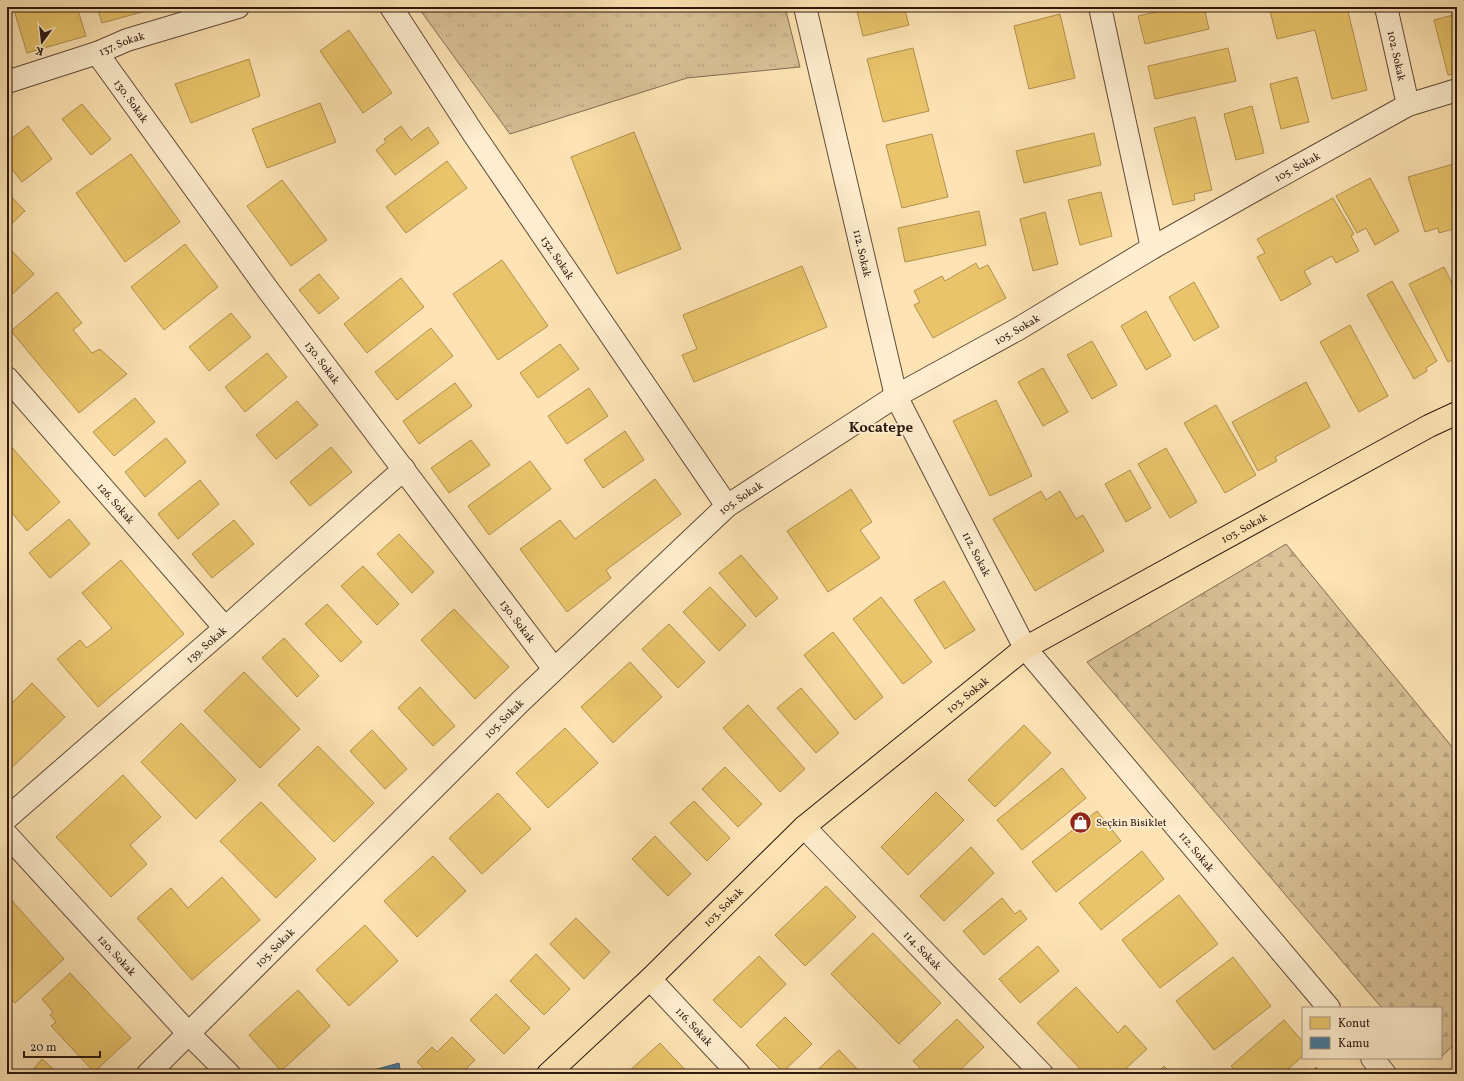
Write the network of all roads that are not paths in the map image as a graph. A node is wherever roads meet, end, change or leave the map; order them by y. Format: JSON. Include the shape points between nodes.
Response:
{"nodes":[{"id":1,"x":238,"y":7,"type":"edge"},
{"id":2,"x":391,"y":7,"type":"edge"},
{"id":3,"x":805,"y":7,"type":"edge"},
{"id":4,"x":1100,"y":7,"type":"edge"},
{"id":5,"x":1386,"y":7,"type":"edge"},
{"id":6,"x":97,"y":52,"type":"junction"},
{"id":7,"x":7,"y":82,"type":"edge"},
{"id":8,"x":1457,"y":90,"type":"edge"},
{"id":9,"x":1408,"y":105,"type":"junction"},
{"id":10,"x":1152,"y":248,"type":"junction"},
{"id":11,"x":7,"y":378,"type":"edge"},
{"id":12,"x":896,"y":396,"type":"junction"},
{"id":13,"x":1457,"y":414,"type":"edge"},
{"id":14,"x":404,"y":470,"type":"junction"},
{"id":15,"x":727,"y":506,"type":"junction"},
{"id":16,"x":226,"y":628,"type":"junction"},
{"id":17,"x":1024,"y":648,"type":"junction"},
{"id":18,"x":554,"y":669,"type":"junction"},
{"id":19,"x":7,"y":818,"type":"edge"},
{"id":20,"x":804,"y":827,"type":"junction"},
{"id":21,"x":7,"y":835,"type":"edge"},
{"id":22,"x":650,"y":979,"type":"junction"},
{"id":23,"x":1328,"y":1007,"type":"edge"},
{"id":24,"x":189,"y":1034,"type":"junction"},
{"id":25,"x":1373,"y":1059,"type":"edge"},
{"id":26,"x":148,"y":1074,"type":"edge"},
{"id":27,"x":229,"y":1074,"type":"edge"},
{"id":28,"x":548,"y":1074,"type":"edge"},
{"id":29,"x":739,"y":1074,"type":"edge"},
{"id":30,"x":1042,"y":1074,"type":"edge"},
{"id":31,"x":1385,"y":1074,"type":"edge"}],
"edges":[{"from":1,"to":6,"type":"street","name":"137. Sokak","via":[[127,40]]},
{"from":2,"to":15,"type":"street","name":"132. Sokak","via":[[473,133]]},
{"from":3,"to":12,"type":"street","name":"112. Sokak"},
{"from":4,"to":10,"type":"street"},
{"from":5,"to":9,"type":"street","name":"102. Sokak"},
{"from":6,"to":7,"type":"street","name":"137. Sokak"},
{"from":6,"to":14,"type":"street","name":"130. Sokak","via":[[268,290]]},
{"from":8,"to":9,"type":"street","name":"105. Sokak"},
{"from":9,"to":10,"type":"street","name":"105. Sokak"},
{"from":10,"to":12,"type":"street","name":"105. Sokak","via":[[1018,329]]},
{"from":11,"to":16,"type":"street","name":"126. Sokak"},
{"from":12,"to":15,"type":"street","name":"105. Sokak"},
{"from":12,"to":17,"type":"street","name":"112. Sokak"},
{"from":13,"to":17,"type":"main road","name":"103. Sokak","via":[[1429,426]]},
{"from":14,"to":16,"type":"street","name":"139. Sokak"},
{"from":14,"to":18,"type":"street","name":"130. Sokak"},
{"from":15,"to":18,"type":"street","name":"105. Sokak"},
{"from":16,"to":19,"type":"street","name":"139. Sokak"},
{"from":17,"to":20,"type":"main road","name":"103. Sokak"},
{"from":17,"to":23,"type":"street","name":"112. Sokak"},
{"from":18,"to":24,"type":"street","name":"105. Sokak"},
{"from":20,"to":22,"type":"main road","name":"103. Sokak"},
{"from":20,"to":30,"type":"street","name":"114. Sokak"},
{"from":21,"to":24,"type":"street","name":"120. Sokak"},
{"from":22,"to":28,"type":"main road","name":"103. Sokak"},
{"from":22,"to":29,"type":"street","name":"116. Sokak"},
{"from":24,"to":26,"type":"street","name":"105. Sokak"},
{"from":24,"to":27,"type":"street","name":"120. Sokak"},
{"from":25,"to":31,"type":"street"}]}
